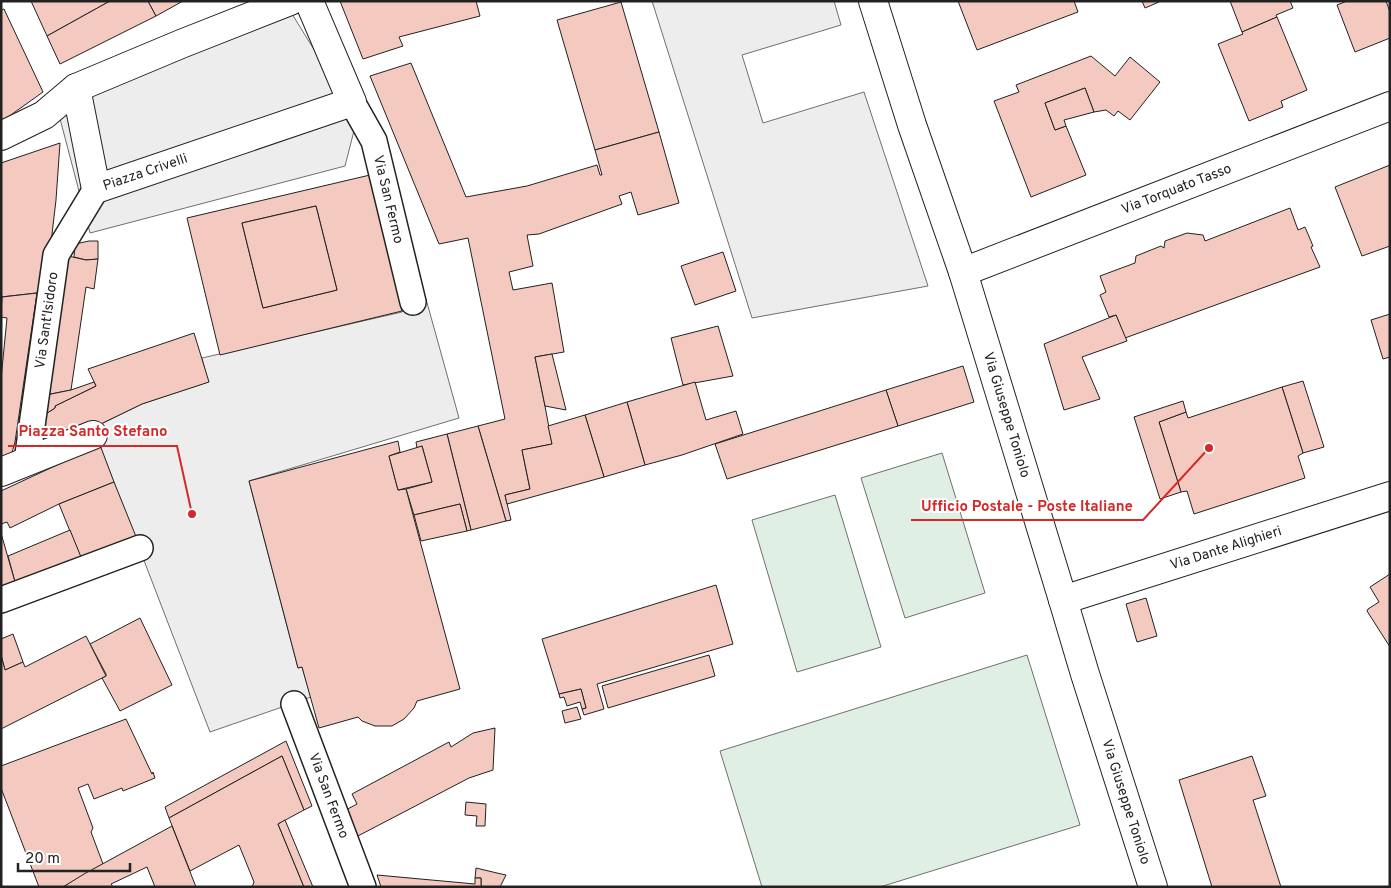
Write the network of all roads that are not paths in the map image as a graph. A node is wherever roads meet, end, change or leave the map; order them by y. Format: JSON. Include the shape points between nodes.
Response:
{"nodes":[{"id":1,"x":290,"y":1,"type":"edge"},
{"id":2,"x":309,"y":1,"type":"edge"},
{"id":3,"x":872,"y":1,"type":"edge"},
{"id":4,"x":76,"y":88,"type":"junction"},
{"id":5,"x":352,"y":102,"type":"junction"},
{"id":6,"x":1390,"y":106,"type":"edge"},
{"id":7,"x":1,"y":136,"type":"edge"},
{"id":8,"x":96,"y":190,"type":"junction"},
{"id":9,"x":963,"y":272,"type":"junction"},
{"id":10,"x":413,"y":302,"type":"dead end"},
{"id":11,"x":93,"y":435,"type":"dead end"},
{"id":12,"x":27,"y":461,"type":"junction"},
{"id":13,"x":1,"y":472,"type":"edge"},
{"id":14,"x":1390,"y":496,"type":"edge"},
{"id":15,"x":140,"y":548,"type":"dead end"},
{"id":16,"x":1,"y":600,"type":"edge"},
{"id":17,"x":1063,"y":600,"type":"junction"},
{"id":18,"x":294,"y":704,"type":"dead end"},
{"id":19,"x":363,"y":887,"type":"edge"},
{"id":20,"x":1153,"y":887,"type":"edge"}],
"edges":[{"from":1,"to":4,"type":"street"},
{"from":2,"to":5,"type":"street"},
{"from":3,"to":9,"type":"street","name":"Via Giuseppe Toniolo"},
{"from":4,"to":7,"type":"street","via":[[44,115]]},
{"from":4,"to":8,"type":"street","name":"Piazza Crivelli"},
{"from":5,"to":8,"type":"street","name":"Piazza Crivelli"},
{"from":5,"to":10,"type":"street","name":"Via San Fermo","via":[[374,142]]},
{"from":6,"to":9,"type":"street","name":"Via Torquato Tasso"},
{"from":8,"to":12,"type":"street","name":"Via Sant'Isidoro","via":[[56,255]]},
{"from":9,"to":17,"type":"street","name":"Via Giuseppe Toniolo"},
{"from":11,"to":12,"type":"street"},
{"from":12,"to":13,"type":"street"},
{"from":14,"to":17,"type":"street","name":"Via Dante Alighieri"},
{"from":15,"to":16,"type":"street"},
{"from":17,"to":20,"type":"street","name":"Via Giuseppe Toniolo"},
{"from":18,"to":19,"type":"street","name":"Via San Fermo"}]}
